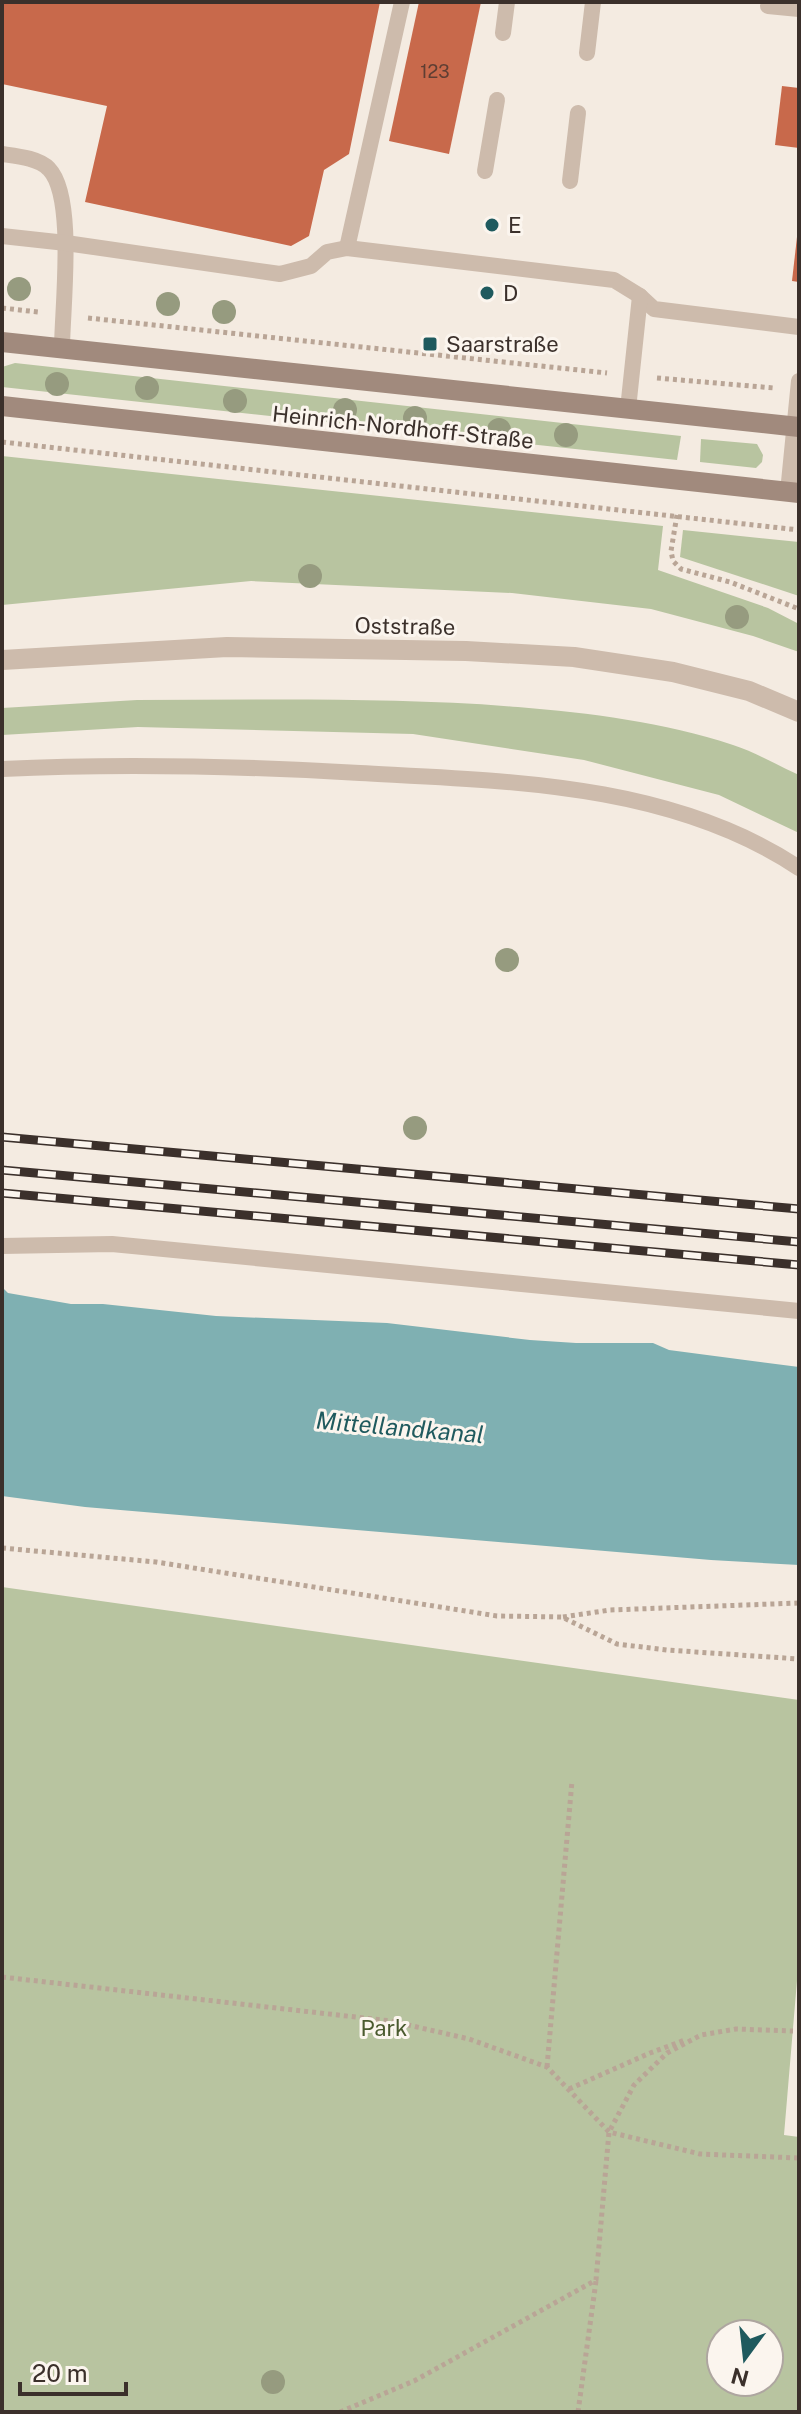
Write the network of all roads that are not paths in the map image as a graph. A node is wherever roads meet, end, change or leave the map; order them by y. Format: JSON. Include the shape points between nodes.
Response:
{"nodes":[{"id":1,"x":402,"y":2,"type":"edge"},
{"id":2,"x":507,"y":2,"type":"edge"},
{"id":3,"x":593,"y":2,"type":"edge"},
{"id":4,"x":768,"y":6,"type":"dead end"},
{"id":5,"x":799,"y":9,"type":"edge"},
{"id":6,"x":503,"y":33,"type":"dead end"},
{"id":7,"x":587,"y":53,"type":"dead end"},
{"id":8,"x":497,"y":100,"type":"dead end"},
{"id":9,"x":578,"y":113,"type":"dead end"},
{"id":10,"x":2,"y":154,"type":"edge"},
{"id":11,"x":485,"y":171,"type":"dead end"},
{"id":12,"x":570,"y":181,"type":"dead end"},
{"id":13,"x":2,"y":236,"type":"edge"},
{"id":14,"x":66,"y":243,"type":"junction"},
{"id":15,"x":347,"y":248,"type":"junction"},
{"id":16,"x":640,"y":296,"type":"junction"},
{"id":17,"x":799,"y":327,"type":"edge"},
{"id":18,"x":2,"y":342,"type":"edge"},
{"id":19,"x":62,"y":349,"type":"junction"},
{"id":20,"x":799,"y":381,"type":"edge"},
{"id":21,"x":798,"y":390,"type":"edge"},
{"id":22,"x":2,"y":406,"type":"edge"},
{"id":23,"x":628,"y":409,"type":"junction"},
{"id":24,"x":796,"y":427,"type":"edge"},
{"id":25,"x":793,"y":492,"type":"edge"},
{"id":26,"x":2,"y":660,"type":"edge"},
{"id":27,"x":799,"y":712,"type":"edge"},
{"id":28,"x":2,"y":769,"type":"edge"},
{"id":29,"x":799,"y":868,"type":"edge"},
{"id":30,"x":4,"y":1246,"type":"edge"},
{"id":31,"x":799,"y":1311,"type":"edge"}],
"edges":[{"from":1,"to":15,"type":"lane"},
{"from":2,"to":6,"type":"lane"},
{"from":3,"to":7,"type":"lane"},
{"from":4,"to":5,"type":"lane"},
{"from":8,"to":11,"type":"lane"},
{"from":9,"to":12,"type":"lane"},
{"from":10,"to":14,"type":"lane","via":[[49,168],[61,189]]},
{"from":13,"to":14,"type":"lane"},
{"from":14,"to":15,"type":"lane","via":[[280,274]]},
{"from":14,"to":19,"type":"lane"},
{"from":15,"to":16,"type":"lane","via":[[614,280]]},
{"from":16,"to":17,"type":"lane","via":[[654,309]]},
{"from":16,"to":23,"type":"lane"},
{"from":18,"to":19,"type":"main road","name":"Heinrich-Nordhoff-Straße"},
{"from":19,"to":23,"type":"main road","name":"Heinrich-Nordhoff-Straße"},
{"from":20,"to":21,"type":"lane"},
{"from":21,"to":24,"type":"lane"},
{"from":22,"to":25,"type":"main road","name":"Heinrich-Nordhoff-Straße"},
{"from":23,"to":24,"type":"main road","name":"Heinrich-Nordhoff-Straße"},
{"from":24,"to":25,"type":"lane"},
{"from":26,"to":27,"type":"street","name":"Oststraße","via":[[227,647],[574,657],[673,672],[749,691]]},
{"from":28,"to":29,"type":"lane","via":[[197,765],[570,789],[710,823]]},
{"from":30,"to":31,"type":"lane","via":[[112,1244]]}]}
